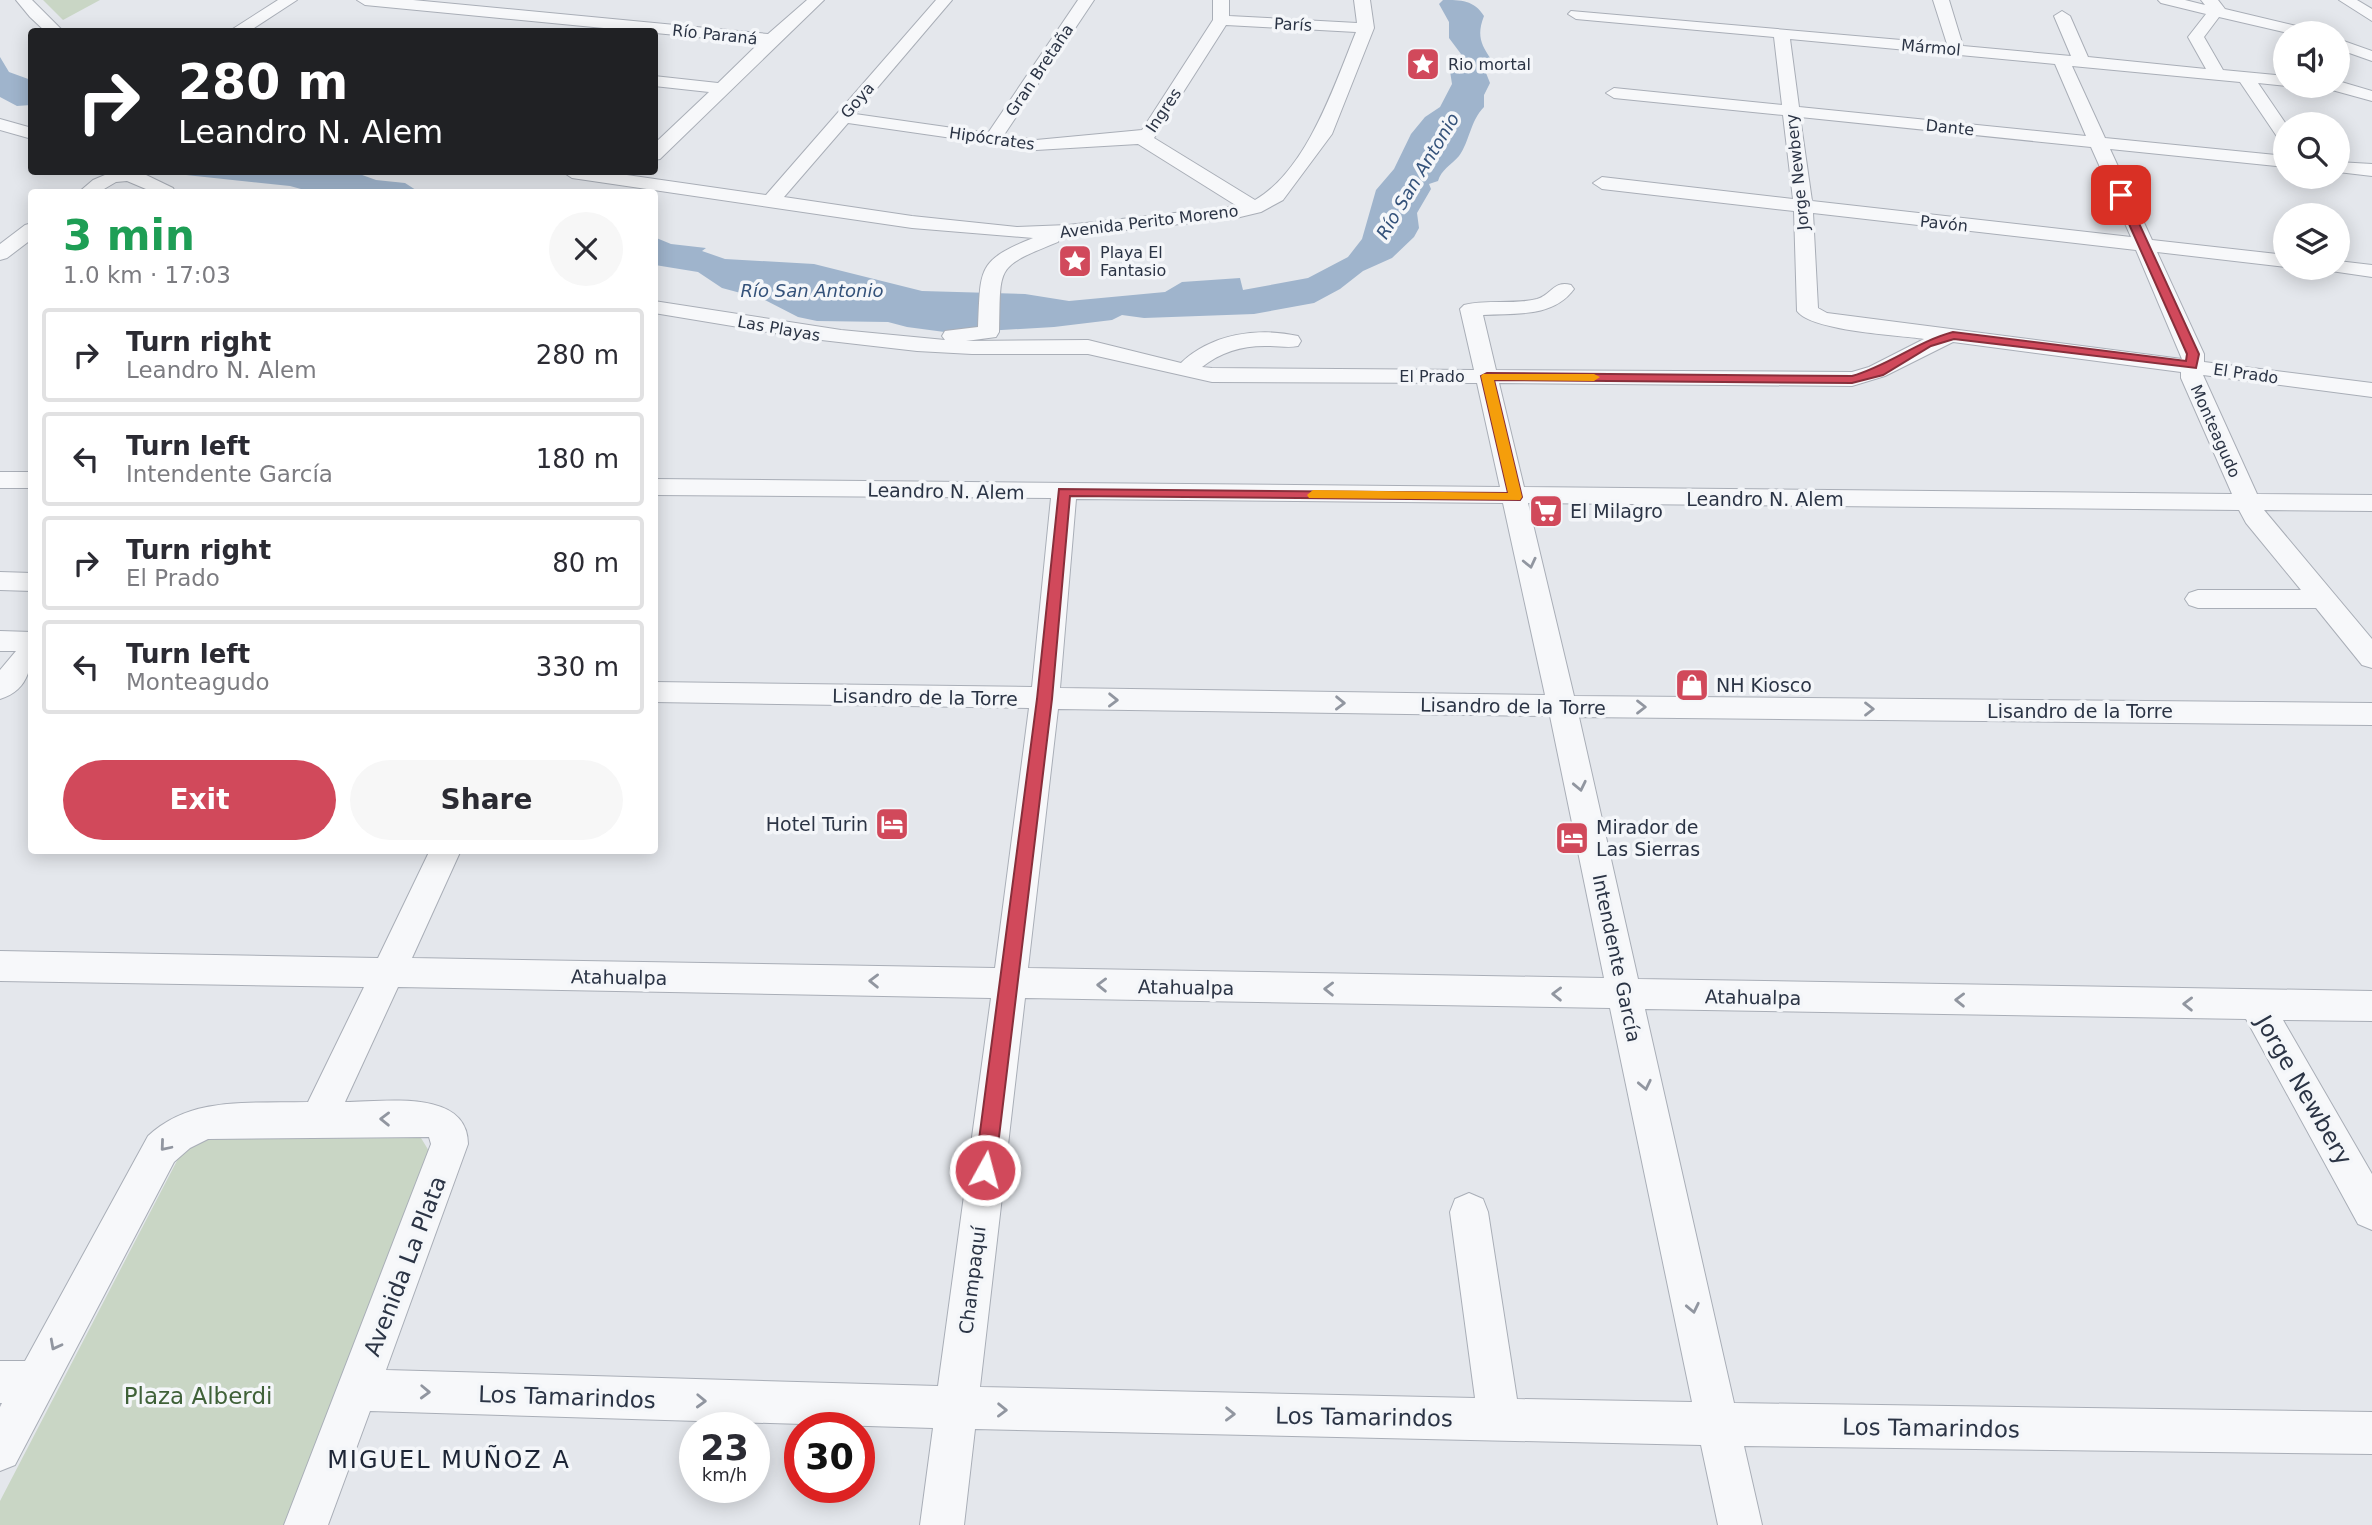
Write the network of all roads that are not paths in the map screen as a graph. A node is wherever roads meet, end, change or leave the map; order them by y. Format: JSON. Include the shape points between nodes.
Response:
{"nodes":[{"id":1,"x":24,"y":0,"type":"edge"},
{"id":2,"x":289,"y":0,"type":"edge"},
{"id":3,"x":365,"y":0,"type":"edge"},
{"id":4,"x":816,"y":0,"type":"edge"},
{"id":5,"x":944,"y":0,"type":"edge"},
{"id":6,"x":1086,"y":0,"type":"edge"},
{"id":7,"x":1221,"y":0,"type":"edge"},
{"id":8,"x":1362,"y":0,"type":"edge"},
{"id":9,"x":1941,"y":0,"type":"edge"},
{"id":10,"x":2166,"y":0,"type":"edge"},
{"id":11,"x":2347,"y":0,"type":"edge"},
{"id":12,"x":384,"y":1,"type":"edge"},
{"id":13,"x":2213,"y":5,"type":"edge"},
{"id":14,"x":576,"y":6,"type":"dead end"},
{"id":15,"x":1576,"y":14,"type":"dead end"},
{"id":16,"x":2062,"y":16,"type":"dead end"},
{"id":17,"x":2372,"y":16,"type":"edge"},
{"id":18,"x":560,"y":18,"type":"junction"},
{"id":19,"x":1221,"y":20,"type":"junction"},
{"id":20,"x":2273,"y":23,"type":"edge"},
{"id":21,"x":51,"y":28,"type":"edge"},
{"id":22,"x":243,"y":28,"type":"edge"},
{"id":23,"x":547,"y":28,"type":"edge"},
{"id":24,"x":1366,"y":28,"type":"junction"},
{"id":25,"x":1781,"y":33,"type":"junction"},
{"id":26,"x":772,"y":39,"type":"junction"},
{"id":27,"x":2350,"y":48,"type":"edge"},
{"id":28,"x":1956,"y":49,"type":"junction"},
{"id":29,"x":2372,"y":56,"type":"edge"},
{"id":30,"x":2061,"y":60,"type":"junction"},
{"id":31,"x":2082,"y":62,"type":"junction"},
{"id":32,"x":2218,"y":75,"type":"junction"},
{"id":33,"x":2245,"y":77,"type":"junction"},
{"id":34,"x":2273,"y":80,"type":"edge"},
{"id":35,"x":658,"y":81,"type":"edge"},
{"id":36,"x":722,"y":88,"type":"junction"},
{"id":37,"x":2350,"y":90,"type":"edge"},
{"id":38,"x":1614,"y":93,"type":"dead end"},
{"id":39,"x":2372,"y":96,"type":"edge"},
{"id":40,"x":1791,"y":110,"type":"junction"},
{"id":41,"x":843,"y":117,"type":"junction"},
{"id":42,"x":2273,"y":118,"type":"edge"},
{"id":43,"x":0,"y":124,"type":"edge"},
{"id":44,"x":28,"y":133,"type":"edge"},
{"id":45,"x":1141,"y":138,"type":"junction"},
{"id":46,"x":993,"y":139,"type":"junction"},
{"id":47,"x":2099,"y":144,"type":"junction"},
{"id":48,"x":658,"y":151,"type":"edge"},
{"id":49,"x":2273,"y":161,"type":"edge"},
{"id":50,"x":2350,"y":168,"type":"edge"},
{"id":51,"x":2372,"y":170,"type":"edge"},
{"id":52,"x":96,"y":175,"type":"edge"},
{"id":53,"x":116,"y":175,"type":"edge"},
{"id":54,"x":126,"y":175,"type":"edge"},
{"id":55,"x":634,"y":176,"type":"edge"},
{"id":56,"x":1602,"y":183,"type":"dead end"},
{"id":57,"x":79,"y":189,"type":"edge"},
{"id":58,"x":92,"y":189,"type":"edge"},
{"id":59,"x":159,"y":189,"type":"edge"},
{"id":60,"x":775,"y":197,"type":"junction"},
{"id":61,"x":1802,"y":207,"type":"junction"},
{"id":62,"x":1254,"y":208,"type":"junction"},
{"id":63,"x":1068,"y":231,"type":"junction"},
{"id":64,"x":2144,"y":246,"type":"junction"},
{"id":65,"x":2273,"y":260,"type":"edge"},
{"id":66,"x":2350,"y":268,"type":"edge"},
{"id":67,"x":2372,"y":271,"type":"edge"},
{"id":68,"x":1564,"y":289,"type":"dead end"},
{"id":69,"x":658,"y":308,"type":"edge"},
{"id":70,"x":1808,"y":311,"type":"joint"},
{"id":71,"x":988,"y":332,"type":"junction"},
{"id":72,"x":1922,"y":337,"type":"junction"},
{"id":73,"x":1290,"y":341,"type":"dead end"},
{"id":74,"x":904,"y":343,"type":"junction"},
{"id":75,"x":1112,"y":350,"type":"junction"},
{"id":76,"x":2192,"y":365,"type":"junction"},
{"id":77,"x":1185,"y":371,"type":"junction"},
{"id":78,"x":1487,"y":376,"type":"junction"},
{"id":79,"x":2372,"y":390,"type":"edge"},
{"id":80,"x":0,"y":480,"type":"edge"},
{"id":81,"x":28,"y":480,"type":"edge"},
{"id":82,"x":658,"y":487,"type":"edge"},
{"id":83,"x":1064,"y":492,"type":"junction"},
{"id":84,"x":1515,"y":497,"type":"junction"},
{"id":85,"x":2248,"y":503,"type":"junction"},
{"id":86,"x":2372,"y":503,"type":"edge"},
{"id":87,"x":0,"y":581,"type":"edge"},
{"id":88,"x":28,"y":582,"type":"edge"},
{"id":89,"x":2198,"y":599,"type":"dead end"},
{"id":90,"x":2323,"y":599,"type":"junction"},
{"id":91,"x":0,"y":641,"type":"edge"},
{"id":92,"x":28,"y":642,"type":"edge"},
{"id":93,"x":28,"y":658,"type":"edge"},
{"id":94,"x":2372,"y":658,"type":"edge"},
{"id":95,"x":12,"y":685,"type":"edge"},
{"id":96,"x":658,"y":692,"type":"edge"},
{"id":97,"x":1045,"y":699,"type":"junction"},
{"id":98,"x":1562,"y":706,"type":"junction"},
{"id":99,"x":2372,"y":713,"type":"edge"},
{"id":100,"x":444,"y":854,"type":"edge"},
{"id":101,"x":0,"y":966,"type":"edge"},
{"id":102,"x":386,"y":972,"type":"junction"},
{"id":103,"x":1007,"y":984,"type":"junction"},
{"id":104,"x":1625,"y":995,"type":"junction"},
{"id":105,"x":2256,"y":1005,"type":"junction"},
{"id":106,"x":2372,"y":1006,"type":"edge"},
{"id":107,"x":319,"y":1119,"type":"junction"},
{"id":108,"x":2372,"y":1210,"type":"edge"},
{"id":109,"x":1469,"y":1212,"type":"dead end"},
{"id":110,"x":18,"y":1382,"type":"edge"},
{"id":111,"x":357,"y":1390,"type":"junction"},
{"id":112,"x":957,"y":1409,"type":"junction"},
{"id":113,"x":1499,"y":1419,"type":"junction"},
{"id":114,"x":1719,"y":1426,"type":"junction"},
{"id":115,"x":2372,"y":1433,"type":"edge"},
{"id":116,"x":0,"y":1450,"type":"edge"},
{"id":117,"x":306,"y":1525,"type":"edge"},
{"id":118,"x":942,"y":1525,"type":"edge"},
{"id":119,"x":1740,"y":1525,"type":"edge"}],
"edges":[{"from":1,"to":21,"type":"street"},
{"from":2,"to":22,"type":"street"},
{"from":3,"to":12,"type":"street","name":"Río Paraná"},
{"from":4,"to":26,"type":"street"},
{"from":5,"to":41,"type":"street","name":"Goya"},
{"from":6,"to":46,"type":"street","name":"Gran Bretaña"},
{"from":7,"to":19,"type":"street"},
{"from":8,"to":24,"type":"street"},
{"from":9,"to":28,"type":"street"},
{"from":10,"to":13,"type":"street"},
{"from":11,"to":17,"type":"street"},
{"from":12,"to":18,"type":"street","name":"Río Paraná"},
{"from":13,"to":20,"type":"street"},
{"from":13,"to":32,"type":"street","via":[[2196,37]]},
{"from":14,"to":18,"type":"street"},
{"from":15,"to":25,"type":"street","name":"Mármol","via":[[1704,20]]},
{"from":16,"to":31,"type":"street"},
{"from":18,"to":23,"type":"street"},
{"from":18,"to":26,"type":"street","name":"Río Paraná"},
{"from":19,"to":24,"type":"street","name":"París"},
{"from":19,"to":45,"type":"street","name":"Ingres","via":[[1149,134]]},
{"from":24,"to":62,"type":"street","name":"Avenida Perito Moreno","via":[[1323,134],[1276,196]]},
{"from":25,"to":28,"type":"street","name":"Mármol"},
{"from":25,"to":40,"type":"street","name":"Jorge Newbery"},
{"from":26,"to":36,"type":"street"},
{"from":27,"to":29,"type":"street"},
{"from":28,"to":30,"type":"street","name":"Mármol"},
{"from":30,"to":31,"type":"street","name":"Mármol"},
{"from":30,"to":47,"type":"street","name":"Monteagudo"},
{"from":31,"to":32,"type":"street","name":"Mármol"},
{"from":32,"to":33,"type":"street","name":"Mármol"},
{"from":33,"to":34,"type":"street","name":"Mármol"},
{"from":33,"to":42,"type":"street"},
{"from":35,"to":36,"type":"street"},
{"from":36,"to":48,"type":"street"},
{"from":37,"to":39,"type":"street"},
{"from":38,"to":40,"type":"street","name":"Dante"},
{"from":40,"to":47,"type":"street","name":"Dante"},
{"from":40,"to":61,"type":"street","name":"Jorge Newbery"},
{"from":41,"to":46,"type":"street","name":"Hipócrates"},
{"from":41,"to":60,"type":"street","name":"Goya"},
{"from":43,"to":44,"type":"street"},
{"from":45,"to":46,"type":"street","name":"Hipócrates","via":[[1054,145]]},
{"from":45,"to":62,"type":"street","name":"Ingres"},
{"from":47,"to":49,"type":"street","name":"Dante"},
{"from":47,"to":64,"type":"street","name":"Monteagudo"},
{"from":50,"to":51,"type":"street"},
{"from":52,"to":57,"type":"street"},
{"from":53,"to":58,"type":"street"},
{"from":54,"to":59,"type":"street"},
{"from":55,"to":60,"type":"street","name":"Avenida Perito Moreno"},
{"from":56,"to":61,"type":"street","name":"Pavón"},
{"from":60,"to":63,"type":"street","name":"Avenida Perito Moreno","via":[[912,222],[1027,233]]},
{"from":61,"to":64,"type":"street","name":"Pavón"},
{"from":61,"to":70,"type":"street","name":"Jorge Newbery"},
{"from":62,"to":63,"type":"street","name":"Avenida Perito Moreno"},
{"from":63,"to":71,"type":"street","via":[[996,262],[990,272]]},
{"from":64,"to":65,"type":"street","name":"Pavón"},
{"from":64,"to":76,"type":"street","name":"Monteagudo","via":[[2193,354]]},
{"from":66,"to":67,"type":"street"},
{"from":68,"to":78,"type":"street","name":"Intendente García","via":[[1539,305],[1471,309]]},
{"from":69,"to":74,"type":"street","name":"Las Playas","via":[[841,338]]},
{"from":70,"to":72,"type":"street","name":"El Prado","via":[[1822,319]]},
{"from":71,"to":74,"type":"street"},
{"from":71,"to":75,"type":"street","via":[[1049,332]]},
{"from":72,"to":76,"type":"street","name":"El Prado","via":[[1953,335]]},
{"from":72,"to":78,"type":"street","name":"El Prado","via":[[1879,372],[1852,379]]},
{"from":73,"to":77,"type":"street","via":[[1259,338],[1217,347]]},
{"from":74,"to":75,"type":"street","name":"El Prado"},
{"from":75,"to":77,"type":"street","name":"El Prado"},
{"from":76,"to":79,"type":"street","name":"El Prado"},
{"from":76,"to":85,"type":"street","name":"Monteagudo","via":[[2192,378]]},
{"from":77,"to":78,"type":"street","name":"El Prado","via":[[1212,375]]},
{"from":78,"to":84,"type":"street","name":"Intendente García"},
{"from":80,"to":81,"type":"street"},
{"from":82,"to":83,"type":"street","name":"Leandro N. Alem"},
{"from":83,"to":84,"type":"street","name":"Leandro N. Alem"},
{"from":83,"to":97,"type":"street","name":"Champaquí"},
{"from":84,"to":85,"type":"street","name":"Leandro N. Alem"},
{"from":84,"to":98,"type":"street","name":"Intendente García","one_way":true},
{"from":85,"to":86,"type":"street","name":"Leandro N. Alem"},
{"from":85,"to":90,"type":"street","name":"Monteagudo"},
{"from":87,"to":88,"type":"street"},
{"from":89,"to":90,"type":"street"},
{"from":90,"to":94,"type":"street","name":"Monteagudo"},
{"from":91,"to":92,"type":"street"},
{"from":93,"to":95,"type":"street"},
{"from":96,"to":97,"type":"street","name":"Lisandro de la Torre"},
{"from":97,"to":98,"type":"street","name":"Lisandro de la Torre","one_way":true},
{"from":97,"to":103,"type":"street","name":"Champaquí"},
{"from":98,"to":99,"type":"street","name":"Lisandro de la Torre","one_way":true},
{"from":98,"to":104,"type":"street","name":"Intendente García","one_way":true},
{"from":100,"to":102,"type":"street"},
{"from":101,"to":102,"type":"street","name":"Atahualpa"},
{"from":103,"to":102,"type":"street","name":"Atahualpa","one_way":true},
{"from":102,"to":107,"type":"street"},
{"from":104,"to":103,"type":"street","name":"Atahualpa","one_way":true},
{"from":103,"to":112,"type":"street","name":"Champaquí"},
{"from":105,"to":104,"type":"street","name":"Atahualpa","one_way":true},
{"from":104,"to":114,"type":"street","name":"Intendente García","one_way":true},
{"from":105,"to":106,"type":"street","name":"Atahualpa"},
{"from":105,"to":108,"type":"street","name":"Jorge Newbery"},
{"from":107,"to":110,"type":"street","name":"Avenida La Plata","one_way":true,"via":[[208,1122],[173,1137],[161,1149]]},
{"from":111,"to":107,"type":"street","name":"Avenida La Plata","one_way":true,"via":[[451,1138],[446,1126],[434,1120]]},
{"from":109,"to":113,"type":"street"},
{"from":110,"to":116,"type":"street","name":"Avenida La Plata"},
{"from":111,"to":112,"type":"street","name":"Los Tamarindos","one_way":true},
{"from":111,"to":117,"type":"street","name":"Avenida La Plata"},
{"from":112,"to":113,"type":"street","name":"Los Tamarindos","one_way":true},
{"from":112,"to":118,"type":"street","name":"Champaquí"},
{"from":113,"to":114,"type":"street","name":"Los Tamarindos"},
{"from":114,"to":115,"type":"street","name":"Los Tamarindos"},
{"from":114,"to":119,"type":"street","name":"Intendente García"}]}
